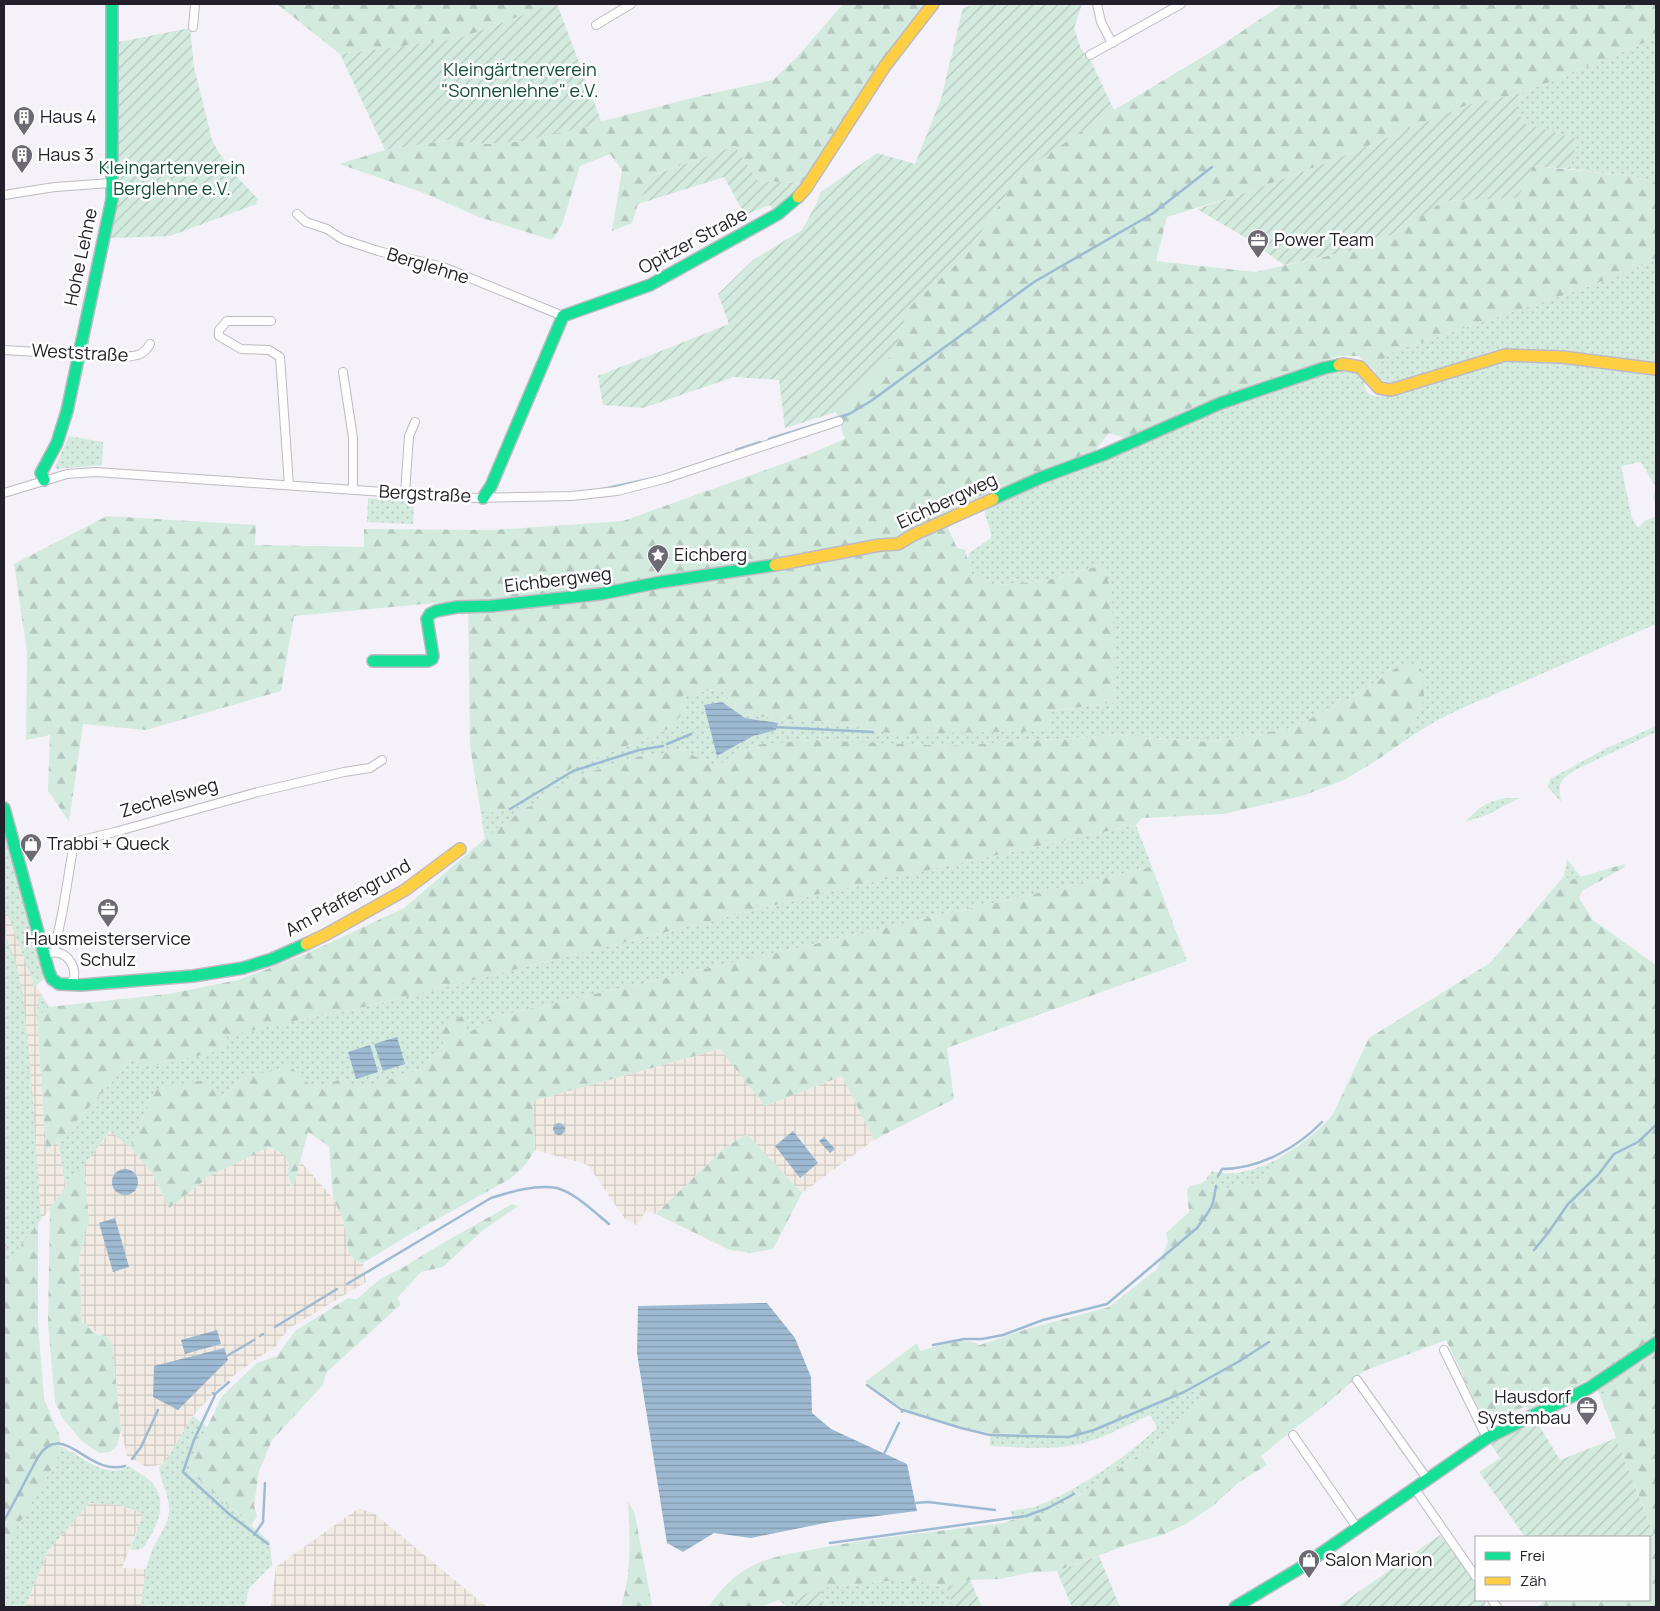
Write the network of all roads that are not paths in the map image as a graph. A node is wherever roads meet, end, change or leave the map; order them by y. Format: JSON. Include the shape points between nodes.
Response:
{"nodes":[{"id":1,"x":112,"y":4,"type":"edge"},
{"id":2,"x":195,"y":4,"type":"edge"},
{"id":3,"x":631,"y":4,"type":"edge"},
{"id":4,"x":933,"y":4,"type":"edge"},
{"id":5,"x":1097,"y":4,"type":"edge"},
{"id":6,"x":1182,"y":4,"type":"edge"},
{"id":7,"x":596,"y":25,"type":"dead end"},
{"id":8,"x":193,"y":27,"type":"dead end"},
{"id":9,"x":1112,"y":43,"type":"junction"},
{"id":10,"x":1090,"y":55,"type":"dead end"},
{"id":11,"x":111,"y":183,"type":"junction"},
{"id":12,"x":4,"y":195,"type":"edge"},
{"id":13,"x":297,"y":214,"type":"dead end"},
{"id":14,"x":562,"y":316,"type":"junction"},
{"id":15,"x":270,"y":321,"type":"dead end"},
{"id":16,"x":150,"y":344,"type":"dead end"},
{"id":17,"x":4,"y":350,"type":"edge"},
{"id":18,"x":78,"y":354,"type":"junction"},
{"id":19,"x":1656,"y":369,"type":"edge"},
{"id":20,"x":343,"y":372,"type":"dead end"},
{"id":21,"x":839,"y":421,"type":"dead end"},
{"id":22,"x":416,"y":422,"type":"dead end"},
{"id":23,"x":44,"y":480,"type":"junction"},
{"id":24,"x":289,"y":485,"type":"junction"},
{"id":25,"x":353,"y":490,"type":"junction"},
{"id":26,"x":4,"y":493,"type":"edge"},
{"id":27,"x":405,"y":493,"type":"junction"},
{"id":28,"x":483,"y":498,"type":"junction"},
{"id":29,"x":373,"y":661,"type":"dead end"},
{"id":30,"x":382,"y":760,"type":"dead end"},
{"id":31,"x":4,"y":808,"type":"edge"},
{"id":32,"x":460,"y":849,"type":"dead end"},
{"id":33,"x":49,"y":953,"type":"junction"},
{"id":34,"x":68,"y":984,"type":"junction"},
{"id":35,"x":1656,"y":1343,"type":"edge"},
{"id":36,"x":1444,"y":1350,"type":"dead end"},
{"id":37,"x":1357,"y":1380,"type":"dead end"},
{"id":38,"x":1293,"y":1435,"type":"dead end"},
{"id":39,"x":1488,"y":1438,"type":"junction"},
{"id":40,"x":1428,"y":1480,"type":"junction"},
{"id":41,"x":1415,"y":1489,"type":"junction"},
{"id":42,"x":1358,"y":1529,"type":"junction"},
{"id":43,"x":1475,"y":1576,"type":"edge"},
{"id":44,"x":1235,"y":1607,"type":"edge"}],
"edges":[{"from":1,"to":11,"type":"street","name":"Hohe Lehne"},
{"from":2,"to":8,"type":"street"},
{"from":3,"to":7,"type":"street"},
{"from":4,"to":14,"type":"street","name":"Opitzer Straße","via":[[885,66],[795,201],[748,232],[650,285]]},
{"from":5,"to":9,"type":"street","via":[[1101,22]]},
{"from":6,"to":9,"type":"street"},
{"from":9,"to":10,"type":"street"},
{"from":11,"to":12,"type":"street"},
{"from":11,"to":18,"type":"street","name":"Hohe Lehne","via":[[112,199]]},
{"from":13,"to":14,"type":"street","name":"Berglehne","via":[[306,222],[342,239],[443,267]]},
{"from":14,"to":28,"type":"street","via":[[491,486]]},
{"from":15,"to":24,"type":"street","via":[[227,321],[219,330],[219,336],[241,349],[269,350],[280,357]]},
{"from":16,"to":18,"type":"street","name":"Weststraße","via":[[146,352],[138,356]]},
{"from":17,"to":18,"type":"street","name":"Weststraße"},
{"from":18,"to":23,"type":"street","name":"Hohe Lehne","via":[[60,436],[42,473]]},
{"from":19,"to":29,"type":"street","name":"Eichbergweg","via":[[1523,354],[1506,355],[1391,390],[1379,388],[1360,367],[1344,364],[1324,368],[1221,403],[1105,454],[1040,478],[898,544],[600,594],[436,611],[427,619],[432,659],[428,662]]},
{"from":20,"to":25,"type":"street","via":[[353,438]]},
{"from":21,"to":28,"type":"street","name":"Bergstraße","via":[[617,491],[546,498]]},
{"from":22,"to":27,"type":"street","via":[[408,436]]},
{"from":23,"to":24,"type":"street","name":"Bergstraße","via":[[96,472]]},
{"from":23,"to":26,"type":"street","name":"Bergstraße"},
{"from":24,"to":25,"type":"street","name":"Bergstraße"},
{"from":25,"to":27,"type":"street","name":"Bergstraße"},
{"from":27,"to":28,"type":"street","name":"Bergstraße"},
{"from":30,"to":33,"type":"street","name":"Zechelsweg","via":[[370,768],[266,790],[74,842],[63,909]]},
{"from":31,"to":33,"type":"street"},
{"from":32,"to":34,"type":"street","name":"Am Pfaffengrund","via":[[405,890],[325,935],[260,963],[193,976]]},
{"from":33,"to":34,"type":"street","via":[[52,979],[59,984]]},
{"from":33,"to":34,"type":"street","via":[[62,954],[70,959],[75,971],[74,979]]},
{"from":35,"to":39,"type":"street","via":[[1589,1388]]},
{"from":36,"to":39,"type":"street"},
{"from":37,"to":40,"type":"street"},
{"from":38,"to":42,"type":"street"},
{"from":39,"to":40,"type":"street"},
{"from":40,"to":41,"type":"street"},
{"from":41,"to":42,"type":"street"},
{"from":41,"to":43,"type":"street"},
{"from":42,"to":44,"type":"street","via":[[1286,1578]]}]}
